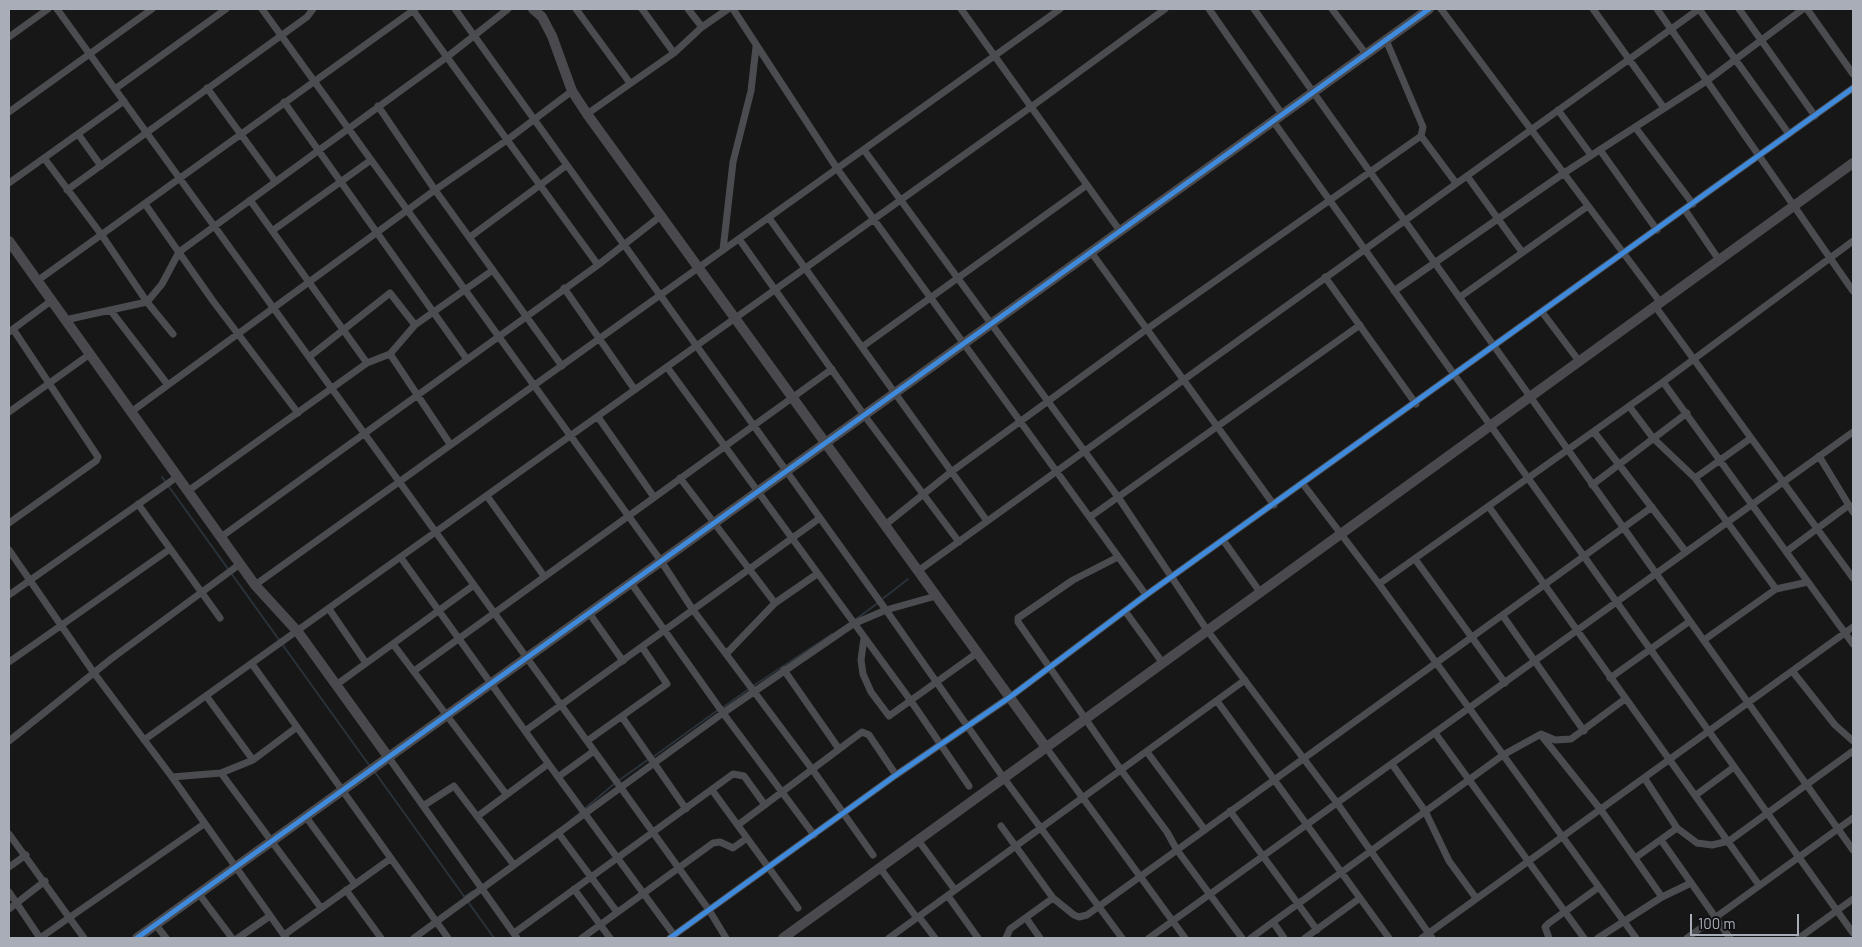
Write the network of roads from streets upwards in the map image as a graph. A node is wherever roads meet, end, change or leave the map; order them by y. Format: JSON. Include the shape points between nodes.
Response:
{"nodes":[{"id":1,"x":48,"y":9,"type":"edge"},
{"id":2,"x":57,"y":9,"type":"edge"},
{"id":3,"x":152,"y":9,"type":"edge"},
{"id":4,"x":226,"y":9,"type":"edge"},
{"id":5,"x":262,"y":9,"type":"edge"},
{"id":6,"x":313,"y":9,"type":"edge"},
{"id":7,"x":413,"y":9,"type":"edge"},
{"id":8,"x":454,"y":9,"type":"edge"},
{"id":9,"x":508,"y":9,"type":"edge"},
{"id":10,"x":534,"y":9,"type":"edge"},
{"id":11,"x":576,"y":9,"type":"edge"},
{"id":12,"x":642,"y":9,"type":"edge"},
{"id":13,"x":688,"y":9,"type":"edge"},
{"id":14,"x":728,"y":9,"type":"edge"},
{"id":15,"x":733,"y":9,"type":"edge"},
{"id":16,"x":961,"y":9,"type":"edge"},
{"id":17,"x":1060,"y":9,"type":"edge"},
{"id":18,"x":1165,"y":9,"type":"edge"},
{"id":19,"x":1209,"y":9,"type":"edge"},
{"id":20,"x":1254,"y":9,"type":"edge"},
{"id":21,"x":1332,"y":9,"type":"edge"},
{"id":22,"x":1429,"y":9,"type":"edge"},
{"id":23,"x":1441,"y":9,"type":"edge"},
{"id":24,"x":1593,"y":9,"type":"edge"},
{"id":25,"x":1657,"y":9,"type":"edge"},
{"id":26,"x":1699,"y":9,"type":"edge"},
{"id":27,"x":1738,"y":9,"type":"edge"},
{"id":28,"x":1805,"y":9,"type":"edge"},
{"id":29,"x":702,"y":27,"type":"junction"},
{"id":30,"x":1671,"y":29,"type":"junction"},
{"id":31,"x":280,"y":34,"type":"junction"},
{"id":32,"x":474,"y":36,"type":"junction"},
{"id":33,"x":9,"y":37,"type":"edge"},
{"id":34,"x":1386,"y":40,"type":"junction"},
{"id":35,"x":1761,"y":40,"type":"junction"},
{"id":36,"x":756,"y":47,"type":"junction"},
{"id":37,"x":674,"y":53,"type":"junction"},
{"id":38,"x":90,"y":54,"type":"junction"},
{"id":39,"x":1366,"y":54,"type":"junction"},
{"id":40,"x":994,"y":55,"type":"junction"},
{"id":41,"x":447,"y":57,"type":"junction"},
{"id":42,"x":1630,"y":58,"type":"junction"},
{"id":43,"x":1735,"y":59,"type":"junction"},
{"id":44,"x":1853,"y":74,"type":"edge"},
{"id":45,"x":314,"y":80,"type":"junction"},
{"id":46,"x":1708,"y":80,"type":"junction"},
{"id":47,"x":630,"y":84,"type":"junction"},
{"id":48,"x":207,"y":88,"type":"junction"},
{"id":49,"x":115,"y":89,"type":"junction"},
{"id":50,"x":1853,"y":90,"type":"edge"},
{"id":51,"x":572,"y":91,"type":"junction"},
{"id":52,"x":1313,"y":92,"type":"junction"},
{"id":53,"x":124,"y":101,"type":"junction"},
{"id":54,"x":284,"y":102,"type":"junction"},
{"id":55,"x":378,"y":106,"type":"junction"},
{"id":56,"x":1031,"y":107,"type":"junction"},
{"id":57,"x":1664,"y":108,"type":"junction"},
{"id":58,"x":1558,"y":110,"type":"junction"},
{"id":59,"x":9,"y":112,"type":"edge"},
{"id":60,"x":587,"y":114,"type":"junction"},
{"id":61,"x":1282,"y":114,"type":"junction"},
{"id":62,"x":1815,"y":116,"type":"junction"},
{"id":63,"x":534,"y":120,"type":"junction"},
{"id":64,"x":1273,"y":121,"type":"junction"},
{"id":65,"x":1635,"y":127,"type":"junction"},
{"id":66,"x":348,"y":128,"type":"junction"},
{"id":67,"x":1531,"y":130,"type":"junction"},
{"id":68,"x":146,"y":132,"type":"junction"},
{"id":69,"x":78,"y":134,"type":"junction"},
{"id":70,"x":240,"y":134,"type":"junction"},
{"id":71,"x":1789,"y":134,"type":"junction"},
{"id":72,"x":1421,"y":136,"type":"junction"},
{"id":73,"x":507,"y":140,"type":"junction"},
{"id":74,"x":318,"y":150,"type":"junction"},
{"id":75,"x":864,"y":150,"type":"junction"},
{"id":76,"x":1600,"y":150,"type":"junction"},
{"id":77,"x":1591,"y":155,"type":"junction"},
{"id":78,"x":1760,"y":155,"type":"junction"},
{"id":79,"x":44,"y":158,"type":"junction"},
{"id":80,"x":371,"y":160,"type":"junction"},
{"id":81,"x":1853,"y":163,"type":"edge"},
{"id":82,"x":567,"y":165,"type":"junction"},
{"id":83,"x":100,"y":166,"type":"junction"},
{"id":84,"x":838,"y":170,"type":"junction"},
{"id":85,"x":1370,"y":172,"type":"junction"},
{"id":86,"x":1564,"y":172,"type":"junction"},
{"id":87,"x":1467,"y":176,"type":"junction"},
{"id":88,"x":179,"y":178,"type":"junction"},
{"id":89,"x":275,"y":182,"type":"junction"},
{"id":90,"x":340,"y":182,"type":"junction"},
{"id":91,"x":9,"y":183,"type":"edge"},
{"id":92,"x":1456,"y":183,"type":"junction"},
{"id":93,"x":1087,"y":185,"type":"junction"},
{"id":94,"x":540,"y":186,"type":"junction"},
{"id":95,"x":67,"y":190,"type":"junction"},
{"id":96,"x":435,"y":190,"type":"junction"},
{"id":97,"x":900,"y":199,"type":"junction"},
{"id":98,"x":250,"y":200,"type":"junction"},
{"id":99,"x":1330,"y":201,"type":"junction"},
{"id":100,"x":145,"y":204,"type":"junction"},
{"id":101,"x":1693,"y":204,"type":"junction"},
{"id":102,"x":1795,"y":205,"type":"junction"},
{"id":103,"x":1588,"y":206,"type":"junction"},
{"id":104,"x":1685,"y":210,"type":"junction"},
{"id":105,"x":408,"y":211,"type":"junction"},
{"id":106,"x":662,"y":215,"type":"junction"},
{"id":107,"x":768,"y":218,"type":"junction"},
{"id":108,"x":874,"y":218,"type":"junction"},
{"id":109,"x":1498,"y":219,"type":"junction"},
{"id":110,"x":1405,"y":220,"type":"junction"},
{"id":111,"x":214,"y":226,"type":"junction"},
{"id":112,"x":1657,"y":230,"type":"junction"},
{"id":113,"x":272,"y":231,"type":"junction"},
{"id":114,"x":1120,"y":231,"type":"junction"},
{"id":115,"x":377,"y":233,"type":"junction"},
{"id":116,"x":101,"y":234,"type":"junction"},
{"id":117,"x":470,"y":237,"type":"junction"},
{"id":118,"x":740,"y":239,"type":"junction"},
{"id":119,"x":9,"y":241,"type":"edge"},
{"id":120,"x":1853,"y":241,"type":"edge"},
{"id":121,"x":623,"y":244,"type":"junction"},
{"id":122,"x":1364,"y":249,"type":"junction"},
{"id":123,"x":723,"y":250,"type":"junction"},
{"id":124,"x":179,"y":252,"type":"junction"},
{"id":125,"x":1091,"y":252,"type":"junction"},
{"id":126,"x":1522,"y":252,"type":"junction"},
{"id":127,"x":1624,"y":253,"type":"junction"},
{"id":128,"x":1830,"y":258,"type":"junction"},
{"id":129,"x":1718,"y":260,"type":"junction"},
{"id":130,"x":1435,"y":263,"type":"junction"},
{"id":131,"x":598,"y":265,"type":"junction"},
{"id":132,"x":699,"y":268,"type":"junction"},
{"id":133,"x":804,"y":268,"type":"junction"},
{"id":134,"x":493,"y":270,"type":"junction"},
{"id":135,"x":1325,"y":277,"type":"junction"},
{"id":136,"x":958,"y":278,"type":"junction"},
{"id":137,"x":37,"y":281,"type":"junction"},
{"id":138,"x":309,"y":282,"type":"junction"},
{"id":139,"x":564,"y":288,"type":"junction"},
{"id":140,"x":465,"y":289,"type":"junction"},
{"id":141,"x":775,"y":289,"type":"junction"},
{"id":142,"x":1394,"y":291,"type":"junction"},
{"id":143,"x":1853,"y":291,"type":"edge"},
{"id":144,"x":660,"y":295,"type":"junction"},
{"id":145,"x":931,"y":297,"type":"junction"},
{"id":146,"x":1460,"y":297,"type":"junction"},
{"id":147,"x":52,"y":301,"type":"junction"},
{"id":148,"x":147,"y":302,"type":"junction"},
{"id":149,"x":1658,"y":304,"type":"junction"},
{"id":150,"x":274,"y":308,"type":"junction"},
{"id":151,"x":111,"y":311,"type":"junction"},
{"id":152,"x":433,"y":312,"type":"junction"},
{"id":153,"x":1542,"y":312,"type":"junction"},
{"id":154,"x":526,"y":316,"type":"junction"},
{"id":155,"x":736,"y":318,"type":"junction"},
{"id":156,"x":66,"y":320,"type":"junction"},
{"id":157,"x":992,"y":324,"type":"junction"},
{"id":158,"x":415,"y":325,"type":"junction"},
{"id":159,"x":1360,"y":325,"type":"junction"},
{"id":160,"x":1147,"y":329,"type":"junction"},
{"id":161,"x":343,"y":330,"type":"junction"},
{"id":162,"x":11,"y":331,"type":"edge"},
{"id":163,"x":174,"y":334,"type":"dead end"},
{"id":164,"x":238,"y":334,"type":"junction"},
{"id":165,"x":498,"y":335,"type":"junction"},
{"id":166,"x":600,"y":340,"type":"junction"},
{"id":167,"x":964,"y":343,"type":"junction"},
{"id":168,"x":696,"y":346,"type":"junction"},
{"id":169,"x":1495,"y":346,"type":"junction"},
{"id":170,"x":862,"y":347,"type":"junction"},
{"id":171,"x":90,"y":354,"type":"junction"},
{"id":172,"x":390,"y":354,"type":"junction"},
{"id":173,"x":309,"y":357,"type":"junction"},
{"id":174,"x":466,"y":358,"type":"junction"},
{"id":175,"x":1695,"y":358,"type":"junction"},
{"id":176,"x":1579,"y":361,"type":"junction"},
{"id":177,"x":367,"y":363,"type":"junction"},
{"id":178,"x":562,"y":366,"type":"junction"},
{"id":179,"x":667,"y":367,"type":"junction"},
{"id":180,"x":832,"y":369,"type":"junction"},
{"id":181,"x":1455,"y":375,"type":"junction"},
{"id":182,"x":1184,"y":380,"type":"junction"},
{"id":183,"x":1663,"y":382,"type":"junction"},
{"id":184,"x":49,"y":384,"type":"junction"},
{"id":185,"x":168,"y":385,"type":"junction"},
{"id":186,"x":534,"y":386,"type":"junction"},
{"id":187,"x":332,"y":389,"type":"junction"},
{"id":188,"x":635,"y":390,"type":"junction"},
{"id":189,"x":895,"y":393,"type":"junction"},
{"id":190,"x":416,"y":394,"type":"junction"},
{"id":191,"x":793,"y":397,"type":"junction"},
{"id":192,"x":1530,"y":397,"type":"junction"},
{"id":193,"x":1048,"y":400,"type":"junction"},
{"id":194,"x":1416,"y":404,"type":"junction"},
{"id":195,"x":1629,"y":406,"type":"junction"},
{"id":196,"x":9,"y":412,"type":"edge"},
{"id":197,"x":131,"y":412,"type":"junction"},
{"id":198,"x":298,"y":413,"type":"junction"},
{"id":199,"x":1686,"y":413,"type":"junction"},
{"id":200,"x":864,"y":415,"type":"junction"},
{"id":201,"x":598,"y":417,"type":"junction"},
{"id":202,"x":1020,"y":421,"type":"junction"},
{"id":203,"x":754,"y":425,"type":"junction"},
{"id":204,"x":1490,"y":425,"type":"junction"},
{"id":205,"x":1217,"y":426,"type":"junction"},
{"id":206,"x":1594,"y":432,"type":"junction"},
{"id":207,"x":1853,"y":432,"type":"edge"},
{"id":208,"x":364,"y":433,"type":"junction"},
{"id":209,"x":571,"y":436,"type":"junction"},
{"id":210,"x":1653,"y":438,"type":"junction"},
{"id":211,"x":1751,"y":438,"type":"junction"},
{"id":212,"x":826,"y":443,"type":"junction"},
{"id":213,"x":450,"y":444,"type":"junction"},
{"id":214,"x":725,"y":446,"type":"junction"},
{"id":215,"x":1568,"y":450,"type":"junction"},
{"id":216,"x":1085,"y":451,"type":"junction"},
{"id":217,"x":1819,"y":456,"type":"junction"},
{"id":218,"x":1721,"y":460,"type":"junction"},
{"id":219,"x":1618,"y":464,"type":"junction"},
{"id":220,"x":786,"y":471,"type":"junction"},
{"id":221,"x":1056,"y":471,"type":"junction"},
{"id":222,"x":951,"y":472,"type":"junction"},
{"id":223,"x":177,"y":477,"type":"junction"},
{"id":224,"x":1529,"y":477,"type":"junction"},
{"id":225,"x":680,"y":478,"type":"junction"},
{"id":226,"x":1696,"y":478,"type":"junction"},
{"id":227,"x":399,"y":482,"type":"junction"},
{"id":228,"x":1783,"y":482,"type":"junction"},
{"id":229,"x":1303,"y":484,"type":"junction"},
{"id":230,"x":1592,"y":485,"type":"junction"},
{"id":231,"x":188,"y":491,"type":"junction"},
{"id":232,"x":758,"y":492,"type":"junction"},
{"id":233,"x":924,"y":493,"type":"junction"},
{"id":234,"x":487,"y":496,"type":"junction"},
{"id":235,"x":654,"y":497,"type":"junction"},
{"id":236,"x":1118,"y":497,"type":"junction"},
{"id":237,"x":1753,"y":503,"type":"junction"},
{"id":238,"x":138,"y":504,"type":"junction"},
{"id":239,"x":1274,"y":505,"type":"junction"},
{"id":240,"x":1489,"y":507,"type":"junction"},
{"id":241,"x":1652,"y":507,"type":"junction"},
{"id":242,"x":1851,"y":508,"type":"edge"},
{"id":243,"x":628,"y":515,"type":"junction"},
{"id":244,"x":1090,"y":517,"type":"junction"},
{"id":245,"x":820,"y":518,"type":"junction"},
{"id":246,"x":987,"y":521,"type":"junction"},
{"id":247,"x":1727,"y":522,"type":"junction"},
{"id":248,"x":9,"y":523,"type":"edge"},
{"id":249,"x":714,"y":523,"type":"junction"},
{"id":250,"x":885,"y":525,"type":"junction"},
{"id":251,"x":1624,"y":528,"type":"junction"},
{"id":252,"x":1816,"y":529,"type":"junction"},
{"id":253,"x":436,"y":533,"type":"junction"},
{"id":254,"x":1341,"y":533,"type":"junction"},
{"id":255,"x":220,"y":537,"type":"junction"},
{"id":256,"x":792,"y":538,"type":"junction"},
{"id":257,"x":1223,"y":540,"type":"junction"},
{"id":258,"x":959,"y":542,"type":"junction"},
{"id":259,"x":170,"y":549,"type":"junction"},
{"id":260,"x":9,"y":550,"type":"edge"},
{"id":261,"x":1787,"y":551,"type":"junction"},
{"id":262,"x":1686,"y":552,"type":"junction"},
{"id":263,"x":1118,"y":557,"type":"junction"},
{"id":264,"x":1585,"y":557,"type":"junction"},
{"id":265,"x":401,"y":558,"type":"junction"},
{"id":266,"x":1416,"y":559,"type":"junction"},
{"id":267,"x":661,"y":561,"type":"junction"},
{"id":268,"x":240,"y":564,"type":"junction"},
{"id":269,"x":748,"y":570,"type":"junction"},
{"id":270,"x":918,"y":571,"type":"junction"},
{"id":271,"x":1656,"y":573,"type":"junction"},
{"id":272,"x":818,"y":574,"type":"junction"},
{"id":273,"x":544,"y":576,"type":"junction"},
{"id":274,"x":1170,"y":578,"type":"junction"},
{"id":275,"x":1853,"y":578,"type":"edge"},
{"id":276,"x":30,"y":580,"type":"junction"},
{"id":277,"x":1808,"y":582,"type":"junction"},
{"id":278,"x":631,"y":583,"type":"junction"},
{"id":279,"x":1379,"y":584,"type":"junction"},
{"id":280,"x":1545,"y":584,"type":"junction"},
{"id":281,"x":255,"y":585,"type":"junction"},
{"id":282,"x":474,"y":585,"type":"junction"},
{"id":283,"x":1776,"y":589,"type":"junction"},
{"id":284,"x":1260,"y":592,"type":"junction"},
{"id":285,"x":202,"y":593,"type":"junction"},
{"id":286,"x":9,"y":595,"type":"edge"},
{"id":287,"x":1146,"y":595,"type":"junction"},
{"id":288,"x":936,"y":596,"type":"junction"},
{"id":289,"x":1616,"y":601,"type":"junction"},
{"id":290,"x":775,"y":603,"type":"junction"},
{"id":291,"x":329,"y":609,"type":"junction"},
{"id":292,"x":693,"y":610,"type":"junction"},
{"id":293,"x":886,"y":610,"type":"junction"},
{"id":294,"x":439,"y":611,"type":"junction"},
{"id":295,"x":1125,"y":611,"type":"junction"},
{"id":296,"x":493,"y":612,"type":"junction"},
{"id":297,"x":589,"y":613,"type":"junction"},
{"id":298,"x":1502,"y":616,"type":"junction"},
{"id":299,"x":220,"y":618,"type":"dead end"},
{"id":300,"x":1690,"y":621,"type":"junction"},
{"id":301,"x":853,"y":624,"type":"junction"},
{"id":302,"x":62,"y":625,"type":"junction"},
{"id":303,"x":1853,"y":627,"type":"edge"},
{"id":304,"x":666,"y":629,"type":"junction"},
{"id":305,"x":1207,"y":630,"type":"junction"},
{"id":306,"x":1577,"y":631,"type":"junction"},
{"id":307,"x":298,"y":632,"type":"junction"},
{"id":308,"x":1845,"y":633,"type":"junction"},
{"id":309,"x":1472,"y":637,"type":"junction"},
{"id":310,"x":458,"y":638,"type":"junction"},
{"id":311,"x":864,"y":638,"type":"junction"},
{"id":312,"x":1704,"y":640,"type":"junction"},
{"id":313,"x":393,"y":644,"type":"junction"},
{"id":314,"x":1853,"y":644,"type":"edge"},
{"id":315,"x":642,"y":647,"type":"junction"},
{"id":316,"x":1651,"y":649,"type":"junction"},
{"id":317,"x":977,"y":653,"type":"junction"},
{"id":318,"x":726,"y":654,"type":"junction"},
{"id":319,"x":526,"y":658,"type":"junction"},
{"id":320,"x":623,"y":661,"type":"junction"},
{"id":321,"x":9,"y":662,"type":"edge"},
{"id":322,"x":1162,"y":662,"type":"junction"},
{"id":323,"x":1436,"y":662,"type":"junction"},
{"id":324,"x":1534,"y":662,"type":"junction"},
{"id":325,"x":366,"y":663,"type":"junction"},
{"id":326,"x":252,"y":664,"type":"junction"},
{"id":327,"x":1049,"y":668,"type":"junction"},
{"id":328,"x":784,"y":670,"type":"junction"},
{"id":329,"x":414,"y":671,"type":"junction"},
{"id":330,"x":1793,"y":672,"type":"junction"},
{"id":331,"x":94,"y":674,"type":"junction"},
{"id":332,"x":1610,"y":678,"type":"junction"},
{"id":333,"x":1245,"y":680,"type":"junction"},
{"id":334,"x":937,"y":683,"type":"junction"},
{"id":335,"x":1505,"y":683,"type":"junction"},
{"id":336,"x":491,"y":684,"type":"junction"},
{"id":337,"x":336,"y":685,"type":"junction"},
{"id":338,"x":753,"y":692,"type":"junction"},
{"id":339,"x":207,"y":697,"type":"junction"},
{"id":340,"x":1010,"y":697,"type":"junction"},
{"id":341,"x":1625,"y":699,"type":"junction"},
{"id":342,"x":911,"y":701,"type":"junction"},
{"id":343,"x":1217,"y":701,"type":"junction"},
{"id":344,"x":1748,"y":704,"type":"junction"},
{"id":345,"x":562,"y":707,"type":"junction"},
{"id":346,"x":1469,"y":708,"type":"junction"},
{"id":347,"x":723,"y":713,"type":"junction"},
{"id":348,"x":447,"y":715,"type":"junction"},
{"id":349,"x":622,"y":716,"type":"junction"},
{"id":350,"x":1085,"y":718,"type":"junction"},
{"id":351,"x":297,"y":727,"type":"junction"},
{"id":352,"x":968,"y":727,"type":"junction"},
{"id":353,"x":525,"y":731,"type":"junction"},
{"id":354,"x":1584,"y":731,"type":"junction"},
{"id":355,"x":1709,"y":732,"type":"junction"},
{"id":356,"x":1435,"y":733,"type":"junction"},
{"id":357,"x":1541,"y":734,"type":"junction"},
{"id":358,"x":144,"y":740,"type":"junction"},
{"id":359,"x":9,"y":741,"type":"edge"},
{"id":360,"x":587,"y":741,"type":"junction"},
{"id":361,"x":1853,"y":741,"type":"edge"},
{"id":362,"x":942,"y":745,"type":"junction"},
{"id":363,"x":1045,"y":746,"type":"junction"},
{"id":364,"x":839,"y":749,"type":"junction"},
{"id":365,"x":594,"y":751,"type":"junction"},
{"id":366,"x":1853,"y":751,"type":"edge"},
{"id":367,"x":1147,"y":752,"type":"junction"},
{"id":368,"x":1503,"y":755,"type":"junction"},
{"id":369,"x":389,"y":758,"type":"junction"},
{"id":370,"x":1303,"y":758,"type":"junction"},
{"id":371,"x":252,"y":760,"type":"junction"},
{"id":372,"x":1670,"y":761,"type":"junction"},
{"id":373,"x":654,"y":763,"type":"junction"},
{"id":374,"x":548,"y":764,"type":"junction"},
{"id":375,"x":1392,"y":764,"type":"junction"},
{"id":376,"x":1734,"y":767,"type":"junction"},
{"id":377,"x":812,"y":770,"type":"junction"},
{"id":378,"x":1121,"y":770,"type":"junction"},
{"id":379,"x":221,"y":772,"type":"junction"},
{"id":380,"x":896,"y":775,"type":"junction"},
{"id":381,"x":172,"y":777,"type":"junction"},
{"id":382,"x":1003,"y":777,"type":"junction"},
{"id":383,"x":558,"y":778,"type":"junction"},
{"id":384,"x":1273,"y":779,"type":"junction"},
{"id":385,"x":1644,"y":779,"type":"junction"},
{"id":386,"x":1469,"y":780,"type":"junction"},
{"id":387,"x":1807,"y":784,"type":"junction"},
{"id":388,"x":969,"y":786,"type":"dead end"},
{"id":389,"x":621,"y":788,"type":"junction"},
{"id":390,"x":712,"y":790,"type":"junction"},
{"id":391,"x":341,"y":791,"type":"junction"},
{"id":392,"x":782,"y":792,"type":"junction"},
{"id":393,"x":506,"y":794,"type":"junction"},
{"id":394,"x":1696,"y":795,"type":"junction"},
{"id":395,"x":1083,"y":799,"type":"junction"},
{"id":396,"x":1337,"y":803,"type":"junction"},
{"id":397,"x":765,"y":805,"type":"junction"},
{"id":398,"x":423,"y":806,"type":"junction"},
{"id":399,"x":686,"y":809,"type":"junction"},
{"id":400,"x":1601,"y":810,"type":"junction"},
{"id":401,"x":1230,"y":811,"type":"junction"},
{"id":402,"x":1425,"y":811,"type":"junction"},
{"id":403,"x":844,"y":813,"type":"junction"},
{"id":404,"x":1767,"y":813,"type":"junction"},
{"id":405,"x":585,"y":814,"type":"junction"},
{"id":406,"x":478,"y":816,"type":"junction"},
{"id":407,"x":306,"y":817,"type":"junction"},
{"id":408,"x":1853,"y":818,"type":"edge"},
{"id":409,"x":204,"y":824,"type":"junction"},
{"id":410,"x":738,"y":825,"type":"junction"},
{"id":411,"x":1307,"y":825,"type":"junction"},
{"id":412,"x":1001,"y":826,"type":"dead end"},
{"id":413,"x":1678,"y":828,"type":"junction"},
{"id":414,"x":1838,"y":828,"type":"junction"},
{"id":415,"x":1041,"y":830,"type":"junction"},
{"id":416,"x":1205,"y":830,"type":"junction"},
{"id":417,"x":653,"y":832,"type":"junction"},
{"id":418,"x":9,"y":834,"type":"edge"},
{"id":419,"x":559,"y":834,"type":"junction"},
{"id":420,"x":814,"y":835,"type":"junction"},
{"id":421,"x":1563,"y":837,"type":"junction"},
{"id":422,"x":748,"y":838,"type":"junction"},
{"id":423,"x":918,"y":840,"type":"junction"},
{"id":424,"x":1661,"y":840,"type":"junction"},
{"id":425,"x":1729,"y":841,"type":"junction"},
{"id":426,"x":271,"y":842,"type":"junction"},
{"id":427,"x":1016,"y":847,"type":"junction"},
{"id":428,"x":1177,"y":850,"type":"junction"},
{"id":429,"x":1853,"y":850,"type":"edge"},
{"id":430,"x":1371,"y":851,"type":"junction"},
{"id":431,"x":26,"y":855,"type":"junction"},
{"id":432,"x":873,"y":855,"type":"dead end"},
{"id":433,"x":618,"y":857,"type":"junction"},
{"id":434,"x":1264,"y":857,"type":"junction"},
{"id":435,"x":1798,"y":857,"type":"junction"},
{"id":436,"x":1635,"y":858,"type":"junction"},
{"id":437,"x":390,"y":859,"type":"junction"},
{"id":438,"x":1528,"y":862,"type":"junction"},
{"id":439,"x":514,"y":865,"type":"junction"},
{"id":440,"x":9,"y":867,"type":"edge"},
{"id":441,"x":769,"y":867,"type":"junction"},
{"id":442,"x":234,"y":868,"type":"junction"},
{"id":443,"x":678,"y":868,"type":"junction"},
{"id":444,"x":880,"y":868,"type":"junction"},
{"id":445,"x":1341,"y":873,"type":"junction"},
{"id":446,"x":591,"y":876,"type":"junction"},
{"id":447,"x":1140,"y":877,"type":"junction"},
{"id":448,"x":45,"y":881,"type":"junction"},
{"id":449,"x":1691,"y":883,"type":"junction"},
{"id":450,"x":354,"y":884,"type":"junction"},
{"id":451,"x":1759,"y":885,"type":"junction"},
{"id":452,"x":1600,"y":887,"type":"junction"},
{"id":453,"x":574,"y":888,"type":"junction"},
{"id":454,"x":346,"y":890,"type":"junction"},
{"id":455,"x":481,"y":890,"type":"junction"},
{"id":456,"x":956,"y":890,"type":"junction"},
{"id":457,"x":9,"y":892,"type":"edge"},
{"id":458,"x":644,"y":893,"type":"junction"},
{"id":459,"x":199,"y":894,"type":"junction"},
{"id":460,"x":1210,"y":894,"type":"junction"},
{"id":461,"x":948,"y":896,"type":"junction"},
{"id":462,"x":1662,"y":897,"type":"junction"},
{"id":463,"x":1053,"y":898,"type":"junction"},
{"id":464,"x":1360,"y":898,"type":"junction"},
{"id":465,"x":1476,"y":898,"type":"junction"},
{"id":466,"x":1853,"y":899,"type":"edge"},
{"id":467,"x":16,"y":903,"type":"junction"},
{"id":468,"x":1298,"y":904,"type":"junction"},
{"id":469,"x":1098,"y":906,"type":"junction"},
{"id":470,"x":321,"y":908,"type":"junction"},
{"id":471,"x":798,"y":908,"type":"dead end"},
{"id":472,"x":9,"y":909,"type":"edge"},
{"id":473,"x":709,"y":910,"type":"junction"},
{"id":474,"x":1837,"y":911,"type":"junction"},
{"id":475,"x":617,"y":912,"type":"junction"},
{"id":476,"x":1564,"y":912,"type":"junction"},
{"id":477,"x":270,"y":916,"type":"junction"},
{"id":478,"x":918,"y":917,"type":"junction"},
{"id":479,"x":69,"y":918,"type":"junction"},
{"id":480,"x":1026,"y":918,"type":"junction"},
{"id":481,"x":1715,"y":918,"type":"junction"},
{"id":482,"x":1623,"y":920,"type":"junction"},
{"id":483,"x":1172,"y":921,"type":"junction"},
{"id":484,"x":437,"y":922,"type":"junction"},
{"id":485,"x":1273,"y":922,"type":"junction"},
{"id":486,"x":600,"y":924,"type":"junction"},
{"id":487,"x":156,"y":925,"type":"junction"},
{"id":488,"x":1318,"y":930,"type":"junction"},
{"id":489,"x":1853,"y":933,"type":"edge"},
{"id":490,"x":516,"y":936,"type":"edge"},
{"id":491,"x":285,"y":937,"type":"edge"},
{"id":492,"x":672,"y":937,"type":"edge"},
{"id":493,"x":1427,"y":937,"type":"edge"},
{"id":494,"x":40,"y":938,"type":"edge"},
{"id":495,"x":84,"y":938,"type":"edge"},
{"id":496,"x":137,"y":938,"type":"edge"},
{"id":497,"x":166,"y":938,"type":"edge"},
{"id":498,"x":232,"y":938,"type":"edge"},
{"id":499,"x":238,"y":938,"type":"edge"},
{"id":500,"x":381,"y":938,"type":"edge"},
{"id":501,"x":414,"y":938,"type":"edge"},
{"id":502,"x":448,"y":938,"type":"edge"},
{"id":503,"x":582,"y":938,"type":"edge"},
{"id":504,"x":610,"y":938,"type":"edge"},
{"id":505,"x":726,"y":938,"type":"edge"},
{"id":506,"x":782,"y":938,"type":"edge"},
{"id":507,"x":889,"y":938,"type":"edge"},
{"id":508,"x":934,"y":938,"type":"edge"},
{"id":509,"x":978,"y":938,"type":"edge"},
{"id":510,"x":1006,"y":938,"type":"edge"},
{"id":511,"x":1040,"y":938,"type":"edge"},
{"id":512,"x":1122,"y":938,"type":"edge"},
{"id":513,"x":1149,"y":938,"type":"edge"},
{"id":514,"x":1185,"y":938,"type":"edge"},
{"id":515,"x":1242,"y":938,"type":"edge"},
{"id":516,"x":1251,"y":938,"type":"edge"},
{"id":517,"x":1284,"y":938,"type":"edge"},
{"id":518,"x":1305,"y":938,"type":"edge"},
{"id":519,"x":1389,"y":938,"type":"edge"},
{"id":520,"x":1549,"y":938,"type":"edge"},
{"id":521,"x":1584,"y":938,"type":"edge"},
{"id":522,"x":1598,"y":938,"type":"edge"},
{"id":523,"x":1636,"y":938,"type":"edge"},
{"id":524,"x":1687,"y":938,"type":"edge"},
{"id":525,"x":1730,"y":938,"type":"edge"},
{"id":526,"x":1799,"y":938,"type":"edge"}],
"edges":[{"from":1,"to":33,"type":"street"},
{"from":2,"to":38,"type":"street"},
{"from":3,"to":38,"type":"street"},
{"from":4,"to":49,"type":"street"},
{"from":5,"to":31,"type":"street"},
{"from":6,"to":31,"type":"street"},
{"from":7,"to":41,"type":"street"},
{"from":7,"to":45,"type":"street"},
{"from":8,"to":32,"type":"street"},
{"from":9,"to":32,"type":"street"},
{"from":10,"to":51,"type":"street","via":[[552,36]]},
{"from":11,"to":47,"type":"street"},
{"from":12,"to":37,"type":"street"},
{"from":13,"to":29,"type":"street"},
{"from":14,"to":29,"type":"street"},
{"from":15,"to":36,"type":"street"},
{"from":16,"to":40,"type":"street"},
{"from":17,"to":40,"type":"street"},
{"from":18,"to":56,"type":"street"},
{"from":19,"to":61,"type":"street"},
{"from":20,"to":52,"type":"street"},
{"from":21,"to":39,"type":"street"},
{"from":22,"to":34,"type":"street"},
{"from":23,"to":67,"type":"street"},
{"from":24,"to":42,"type":"street"},
{"from":25,"to":30,"type":"street"},
{"from":26,"to":30,"type":"street"},
{"from":26,"to":43,"type":"street"},
{"from":27,"to":35,"type":"street"},
{"from":28,"to":35,"type":"street"},
{"from":28,"to":44,"type":"street"},
{"from":29,"to":37,"type":"street"},
{"from":30,"to":42,"type":"street"},
{"from":30,"to":46,"type":"street"},
{"from":31,"to":45,"type":"street"},
{"from":31,"to":48,"type":"street"},
{"from":32,"to":41,"type":"street"},
{"from":32,"to":63,"type":"street"},
{"from":34,"to":39,"type":"street"},
{"from":34,"to":72,"type":"street","via":[[1423,127]]},
{"from":35,"to":43,"type":"street"},
{"from":35,"to":62,"type":"street"},
{"from":36,"to":84,"type":"street"},
{"from":36,"to":123,"type":"street","via":[[751,91],[733,162]]},
{"from":37,"to":47,"type":"street"},
{"from":38,"to":49,"type":"street"},
{"from":38,"to":59,"type":"street"},
{"from":39,"to":52,"type":"street"},
{"from":40,"to":56,"type":"street"},
{"from":40,"to":75,"type":"street"},
{"from":41,"to":55,"type":"street"},
{"from":41,"to":73,"type":"street"},
{"from":42,"to":57,"type":"street"},
{"from":42,"to":58,"type":"street"},
{"from":43,"to":46,"type":"street"},
{"from":43,"to":71,"type":"street"},
{"from":45,"to":54,"type":"street"},
{"from":45,"to":66,"type":"street"},
{"from":46,"to":57,"type":"street"},
{"from":46,"to":78,"type":"street"},
{"from":47,"to":60,"type":"street"},
{"from":48,"to":68,"type":"street"},
{"from":48,"to":70,"type":"street"},
{"from":49,"to":53,"type":"street"},
{"from":50,"to":62,"type":"street"},
{"from":51,"to":60,"type":"street"},
{"from":51,"to":63,"type":"street"},
{"from":52,"to":61,"type":"street"},
{"from":52,"to":85,"type":"street"},
{"from":53,"to":68,"type":"street"},
{"from":53,"to":69,"type":"street"},
{"from":54,"to":70,"type":"street"},
{"from":54,"to":74,"type":"street"},
{"from":55,"to":66,"type":"street"},
{"from":55,"to":96,"type":"street"},
{"from":56,"to":93,"type":"street"},
{"from":56,"to":97,"type":"street"},
{"from":57,"to":65,"type":"street"},
{"from":58,"to":67,"type":"street"},
{"from":58,"to":77,"type":"street"},
{"from":60,"to":106,"type":"street"},
{"from":61,"to":64,"type":"street"},
{"from":62,"to":71,"type":"street"},
{"from":63,"to":73,"type":"street"},
{"from":63,"to":82,"type":"street"},
{"from":64,"to":99,"type":"street"},
{"from":64,"to":114,"type":"street"},
{"from":65,"to":76,"type":"street"},
{"from":65,"to":101,"type":"street"},
{"from":66,"to":74,"type":"street"},
{"from":66,"to":80,"type":"street"},
{"from":67,"to":86,"type":"street"},
{"from":67,"to":87,"type":"street"},
{"from":68,"to":83,"type":"street"},
{"from":68,"to":88,"type":"street"},
{"from":69,"to":79,"type":"street"},
{"from":69,"to":83,"type":"street"},
{"from":70,"to":88,"type":"street"},
{"from":70,"to":89,"type":"street"},
{"from":71,"to":78,"type":"street"},
{"from":72,"to":85,"type":"street"},
{"from":72,"to":92,"type":"street"},
{"from":73,"to":94,"type":"street"},
{"from":73,"to":96,"type":"street"},
{"from":74,"to":89,"type":"street"},
{"from":74,"to":90,"type":"street"},
{"from":75,"to":84,"type":"street"},
{"from":75,"to":97,"type":"street"},
{"from":76,"to":77,"type":"street"},
{"from":76,"to":112,"type":"street"},
{"from":77,"to":86,"type":"street"},
{"from":78,"to":101,"type":"street"},
{"from":78,"to":102,"type":"street"},
{"from":79,"to":91,"type":"street"},
{"from":79,"to":95,"type":"street"},
{"from":80,"to":90,"type":"street"},
{"from":80,"to":105,"type":"street"},
{"from":81,"to":102,"type":"street"},
{"from":82,"to":94,"type":"street"},
{"from":82,"to":121,"type":"street"},
{"from":83,"to":95,"type":"street"},
{"from":84,"to":107,"type":"street"},
{"from":84,"to":108,"type":"street"},
{"from":85,"to":99,"type":"street"},
{"from":85,"to":110,"type":"street"},
{"from":86,"to":103,"type":"street"},
{"from":86,"to":109,"type":"street"},
{"from":87,"to":92,"type":"street"},
{"from":87,"to":109,"type":"street"},
{"from":88,"to":100,"type":"street"},
{"from":88,"to":111,"type":"street"},
{"from":89,"to":98,"type":"street"},
{"from":90,"to":113,"type":"street"},
{"from":90,"to":115,"type":"street"},
{"from":92,"to":110,"type":"street"},
{"from":93,"to":114,"type":"street"},
{"from":93,"to":136,"type":"street"},
{"from":94,"to":117,"type":"street"},
{"from":94,"to":131,"type":"street"},
{"from":95,"to":116,"type":"street"},
{"from":96,"to":105,"type":"street"},
{"from":96,"to":117,"type":"street"},
{"from":97,"to":108,"type":"street"},
{"from":97,"to":136,"type":"street"},
{"from":98,"to":111,"type":"street"},
{"from":98,"to":113,"type":"street"},
{"from":99,"to":122,"type":"street"},
{"from":99,"to":160,"type":"street"},
{"from":100,"to":116,"type":"street"},
{"from":100,"to":124,"type":"street"},
{"from":101,"to":104,"type":"street"},
{"from":102,"to":128,"type":"street"},
{"from":102,"to":129,"type":"street"},
{"from":103,"to":126,"type":"street"},
{"from":103,"to":127,"type":"street"},
{"from":104,"to":112,"type":"street"},
{"from":104,"to":129,"type":"street"},
{"from":105,"to":115,"type":"street"},
{"from":105,"to":140,"type":"street"},
{"from":106,"to":121,"type":"street"},
{"from":106,"to":132,"type":"street"},
{"from":107,"to":118,"type":"street"},
{"from":107,"to":133,"type":"street"},
{"from":108,"to":133,"type":"street"},
{"from":108,"to":145,"type":"street"},
{"from":109,"to":126,"type":"street"},
{"from":109,"to":130,"type":"street"},
{"from":110,"to":122,"type":"street"},
{"from":110,"to":130,"type":"street"},
{"from":111,"to":124,"type":"street"},
{"from":111,"to":150,"type":"street"},
{"from":112,"to":127,"type":"street"},
{"from":113,"to":138,"type":"street"},
{"from":114,"to":125,"type":"street"},
{"from":115,"to":138,"type":"street"},
{"from":115,"to":152,"type":"street"},
{"from":116,"to":137,"type":"street"},
{"from":116,"to":148,"type":"street"},
{"from":117,"to":134,"type":"street"},
{"from":118,"to":123,"type":"street"},
{"from":118,"to":141,"type":"street"},
{"from":119,"to":137,"type":"street"},
{"from":120,"to":128,"type":"street"},
{"from":121,"to":131,"type":"street"},
{"from":121,"to":144,"type":"street"},
{"from":122,"to":135,"type":"street"},
{"from":122,"to":142,"type":"street"},
{"from":123,"to":132,"type":"street"},
{"from":124,"to":148,"type":"street","via":[[162,284]]},
{"from":124,"to":164,"type":"street"},
{"from":125,"to":157,"type":"street"},
{"from":125,"to":160,"type":"street"},
{"from":126,"to":146,"type":"street"},
{"from":127,"to":149,"type":"street"},
{"from":127,"to":153,"type":"street"},
{"from":128,"to":143,"type":"street"},
{"from":128,"to":175,"type":"street"},
{"from":129,"to":149,"type":"street"},
{"from":130,"to":142,"type":"street"},
{"from":130,"to":146,"type":"street"},
{"from":131,"to":139,"type":"street"},
{"from":132,"to":144,"type":"street"},
{"from":132,"to":155,"type":"street"},
{"from":133,"to":141,"type":"street"},
{"from":133,"to":170,"type":"street"},
{"from":134,"to":140,"type":"street"},
{"from":134,"to":154,"type":"street"},
{"from":135,"to":159,"type":"street"},
{"from":135,"to":182,"type":"street"},
{"from":136,"to":145,"type":"street"},
{"from":136,"to":157,"type":"street"},
{"from":137,"to":147,"type":"street"},
{"from":138,"to":150,"type":"street"},
{"from":138,"to":161,"type":"street"},
{"from":139,"to":154,"type":"street"},
{"from":139,"to":166,"type":"street"},
{"from":140,"to":152,"type":"street"},
{"from":140,"to":165,"type":"street"},
{"from":141,"to":155,"type":"street"},
{"from":141,"to":180,"type":"street"},
{"from":142,"to":181,"type":"street"},
{"from":144,"to":166,"type":"street"},
{"from":144,"to":168,"type":"street"},
{"from":145,"to":167,"type":"street"},
{"from":145,"to":170,"type":"street"},
{"from":146,"to":169,"type":"street"},
{"from":147,"to":156,"type":"street"},
{"from":147,"to":162,"type":"street"},
{"from":148,"to":151,"type":"street"},
{"from":148,"to":163,"type":"street"},
{"from":149,"to":175,"type":"street"},
{"from":149,"to":176,"type":"street"},
{"from":150,"to":164,"type":"street"},
{"from":150,"to":173,"type":"street"},
{"from":151,"to":156,"type":"street"},
{"from":151,"to":185,"type":"street"},
{"from":152,"to":158,"type":"street"},
{"from":152,"to":174,"type":"street"},
{"from":153,"to":169,"type":"street"},
{"from":153,"to":176,"type":"street"},
{"from":154,"to":165,"type":"street"},
{"from":154,"to":178,"type":"street"},
{"from":155,"to":168,"type":"street"},
{"from":155,"to":191,"type":"street"},
{"from":156,"to":171,"type":"street"},
{"from":157,"to":167,"type":"street"},
{"from":157,"to":193,"type":"street"},
{"from":158,"to":161,"type":"street","via":[[390,293]]},
{"from":158,"to":172,"type":"street"},
{"from":159,"to":194,"type":"street"},
{"from":159,"to":205,"type":"street"},
{"from":160,"to":182,"type":"street"},
{"from":160,"to":193,"type":"street"},
{"from":161,"to":173,"type":"street"},
{"from":161,"to":177,"type":"street"},
{"from":162,"to":184,"type":"street"},
{"from":164,"to":185,"type":"street"},
{"from":164,"to":198,"type":"street"},
{"from":165,"to":174,"type":"street"},
{"from":165,"to":186,"type":"street"},
{"from":166,"to":178,"type":"street"},
{"from":166,"to":188,"type":"street"},
{"from":167,"to":189,"type":"street"},
{"from":167,"to":202,"type":"street"},
{"from":168,"to":179,"type":"street"},
{"from":168,"to":203,"type":"street"},
{"from":169,"to":181,"type":"street"},
{"from":169,"to":192,"type":"street"},
{"from":170,"to":189,"type":"street"},
{"from":171,"to":184,"type":"street"},
{"from":171,"to":197,"type":"street"},
{"from":172,"to":177,"type":"street"},
{"from":172,"to":190,"type":"street"},
{"from":173,"to":187,"type":"street"},
{"from":174,"to":190,"type":"street"},
{"from":175,"to":183,"type":"street"},
{"from":175,"to":211,"type":"street"},
{"from":176,"to":192,"type":"street"},
{"from":177,"to":187,"type":"street"},
{"from":178,"to":186,"type":"street"},
{"from":179,"to":188,"type":"street"},
{"from":179,"to":214,"type":"street"},
{"from":180,"to":191,"type":"street"},
{"from":180,"to":200,"type":"street"},
{"from":181,"to":194,"type":"street"},
{"from":181,"to":204,"type":"street"},
{"from":182,"to":205,"type":"street"},
{"from":182,"to":216,"type":"street"},
{"from":183,"to":195,"type":"street"},
{"from":183,"to":199,"type":"street"},
{"from":184,"to":196,"type":"street"},
{"from":184,"to":248,"type":"street","via":[[98,456],[96,461]]},
{"from":185,"to":197,"type":"street"},
{"from":186,"to":209,"type":"street"},
{"from":186,"to":213,"type":"street"},
{"from":187,"to":198,"type":"street"},
{"from":187,"to":208,"type":"street"},
{"from":188,"to":201,"type":"street"},
{"from":189,"to":200,"type":"street"},
{"from":189,"to":222,"type":"street"},
{"from":190,"to":208,"type":"street"},
{"from":190,"to":213,"type":"street"},
{"from":191,"to":203,"type":"street"},
{"from":191,"to":212,"type":"street"},
{"from":192,"to":204,"type":"street"},
{"from":192,"to":215,"type":"street"},
{"from":193,"to":202,"type":"street"},
{"from":193,"to":216,"type":"street"},
{"from":194,"to":229,"type":"street"},
{"from":195,"to":206,"type":"street"},
{"from":195,"to":210,"type":"street"},
{"from":197,"to":223,"type":"street"},
{"from":198,"to":231,"type":"street"},
{"from":199,"to":210,"type":"street"},
{"from":199,"to":218,"type":"street"},
{"from":200,"to":212,"type":"street"},
{"from":200,"to":233,"type":"street"},
{"from":201,"to":209,"type":"street"},
{"from":201,"to":235,"type":"street"},
{"from":202,"to":221,"type":"street"},
{"from":202,"to":222,"type":"street"},
{"from":203,"to":214,"type":"street"},
{"from":203,"to":220,"type":"street"},
{"from":204,"to":224,"type":"street"},
{"from":204,"to":254,"type":"street"},
{"from":205,"to":236,"type":"street"},
{"from":205,"to":239,"type":"street"},
{"from":206,"to":215,"type":"street"},
{"from":206,"to":219,"type":"street"},
{"from":207,"to":217,"type":"street"},
{"from":208,"to":227,"type":"street"},
{"from":208,"to":255,"type":"street"},
{"from":209,"to":234,"type":"street"},
{"from":209,"to":243,"type":"street"},
{"from":210,"to":219,"type":"street"},
{"from":210,"to":226,"type":"street"},
{"from":211,"to":218,"type":"street"},
{"from":211,"to":228,"type":"street"},
{"from":212,"to":220,"type":"street"},
{"from":212,"to":250,"type":"street"},
{"from":213,"to":227,"type":"street"},
{"from":214,"to":225,"type":"street"},
{"from":214,"to":232,"type":"street"},
{"from":215,"to":224,"type":"street"},
{"from":215,"to":230,"type":"street"},
{"from":216,"to":221,"type":"street"},
{"from":216,"to":236,"type":"street"},
{"from":217,"to":228,"type":"street"},
{"from":217,"to":242,"type":"street"},
{"from":218,"to":226,"type":"street"},
{"from":218,"to":237,"type":"street"},
{"from":219,"to":230,"type":"street"},
{"from":219,"to":241,"type":"street"},
{"from":220,"to":232,"type":"street"},
{"from":220,"to":245,"type":"street"},
{"from":221,"to":244,"type":"street"},
{"from":221,"to":246,"type":"street"},
{"from":222,"to":233,"type":"street"},
{"from":222,"to":246,"type":"street"},
{"from":223,"to":231,"type":"street"},
{"from":223,"to":238,"type":"street"},
{"from":224,"to":240,"type":"street"},
{"from":224,"to":264,"type":"street"},
{"from":225,"to":235,"type":"street"},
{"from":225,"to":249,"type":"street"},
{"from":226,"to":247,"type":"street"},
{"from":227,"to":253,"type":"street"},
{"from":227,"to":281,"type":"street"},
{"from":228,"to":237,"type":"street"},
{"from":228,"to":252,"type":"street"},
{"from":229,"to":239,"type":"street"},
{"from":229,"to":254,"type":"street"},
{"from":230,"to":251,"type":"street"},
{"from":231,"to":255,"type":"street"},
{"from":232,"to":249,"type":"street"},
{"from":232,"to":256,"type":"street"},
{"from":233,"to":250,"type":"street"},
{"from":233,"to":258,"type":"street"},
{"from":234,"to":253,"type":"street"},
{"from":234,"to":273,"type":"street"},
{"from":235,"to":243,"type":"street"},
{"from":236,"to":244,"type":"street"},
{"from":236,"to":274,"type":"street"},
{"from":237,"to":247,"type":"street"},
{"from":237,"to":261,"type":"street"},
{"from":238,"to":259,"type":"street"},
{"from":238,"to":276,"type":"street"},
{"from":239,"to":257,"type":"street"},
{"from":240,"to":266,"type":"street"},
{"from":240,"to":280,"type":"street"},
{"from":241,"to":251,"type":"street"},
{"from":241,"to":262,"type":"street"},
{"from":242,"to":252,"type":"street"},
{"from":243,"to":267,"type":"street"},
{"from":243,"to":273,"type":"street"},
{"from":244,"to":263,"type":"street"},
{"from":245,"to":256,"type":"street"},
{"from":245,"to":293,"type":"street"},
{"from":246,"to":258,"type":"street"},
{"from":247,"to":262,"type":"street"},
{"from":247,"to":283,"type":"street"},
{"from":249,"to":267,"type":"street"},
{"from":249,"to":269,"type":"street"},
{"from":250,"to":270,"type":"street"},
{"from":251,"to":264,"type":"street"},
{"from":251,"to":271,"type":"street"},
{"from":252,"to":261,"type":"street"},
{"from":252,"to":275,"type":"street"},
{"from":253,"to":265,"type":"street"},
{"from":253,"to":282,"type":"street"},
{"from":254,"to":279,"type":"street"},
{"from":254,"to":284,"type":"street"},
{"from":255,"to":268,"type":"street"},
{"from":256,"to":269,"type":"street"},
{"from":256,"to":272,"type":"street"},
{"from":257,"to":274,"type":"street"},
{"from":257,"to":284,"type":"street"},
{"from":258,"to":270,"type":"street"},
{"from":259,"to":285,"type":"street"},
{"from":259,"to":302,"type":"street"},
{"from":260,"to":276,"type":"street"},
{"from":261,"to":277,"type":"street"},
{"from":262,"to":271,"type":"street"},
{"from":263,"to":287,"type":"street"},
{"from":263,"to":327,"type":"street","via":[[1072,580],[1018,618],[1019,626]]},
{"from":264,"to":280,"type":"street"},
{"from":264,"to":289,"type":"street"},
{"from":265,"to":291,"type":"street"},
{"from":265,"to":294,"type":"street"},
{"from":266,"to":279,"type":"street"},
{"from":266,"to":309,"type":"street"},
{"from":267,"to":278,"type":"street"},
{"from":267,"to":292,"type":"street"},
{"from":268,"to":281,"type":"street"},
{"from":268,"to":285,"type":"street"},
{"from":269,"to":290,"type":"street"},
{"from":269,"to":292,"type":"street"},
{"from":270,"to":288,"type":"street"},
{"from":271,"to":289,"type":"street"},
{"from":271,"to":300,"type":"street"},
{"from":272,"to":290,"type":"street"},
{"from":272,"to":301,"type":"street"},
{"from":273,"to":296,"type":"street"},
{"from":274,"to":287,"type":"street"},
{"from":274,"to":305,"type":"street"},
{"from":276,"to":286,"type":"street"},
{"from":276,"to":302,"type":"street"},
{"from":277,"to":283,"type":"street"},
{"from":277,"to":308,"type":"street"},
{"from":278,"to":297,"type":"street"},
{"from":278,"to":304,"type":"street"},
{"from":279,"to":323,"type":"street"},
{"from":280,"to":298,"type":"street"},
{"from":280,"to":306,"type":"street"},
{"from":281,"to":307,"type":"street"},
{"from":282,"to":294,"type":"street"},
{"from":282,"to":296,"type":"street"},
{"from":283,"to":312,"type":"street"},
{"from":284,"to":305,"type":"street"},
{"from":285,"to":299,"type":"street"},
{"from":285,"to":331,"type":"street"},
{"from":287,"to":295,"type":"street"},
{"from":288,"to":293,"type":"street"},
{"from":288,"to":317,"type":"street"},
{"from":289,"to":306,"type":"street"},
{"from":289,"to":316,"type":"street"},
{"from":290,"to":318,"type":"street"},
{"from":291,"to":307,"type":"street"},
{"from":291,"to":325,"type":"street"},
{"from":292,"to":304,"type":"street"},
{"from":292,"to":318,"type":"street"},
{"from":293,"to":301,"type":"street"},
{"from":293,"to":334,"type":"street"},
{"from":294,"to":310,"type":"street"},
{"from":294,"to":313,"type":"street"},
{"from":295,"to":322,"type":"street"},
{"from":295,"to":327,"type":"street"},
{"from":296,"to":310,"type":"street"},
{"from":296,"to":319,"type":"street"},
{"from":297,"to":319,"type":"street"},
{"from":297,"to":320,"type":"street"},
{"from":298,"to":309,"type":"street"},
{"from":298,"to":324,"type":"street"},
{"from":300,"to":312,"type":"street"},
{"from":300,"to":316,"type":"street"},
{"from":301,"to":311,"type":"street"},
{"from":301,"to":328,"type":"street"},
{"from":302,"to":321,"type":"street"},
{"from":302,"to":331,"type":"street"},
{"from":303,"to":308,"type":"street"},
{"from":304,"to":315,"type":"street"},
{"from":304,"to":347,"type":"street"},
{"from":305,"to":322,"type":"street"},
{"from":305,"to":333,"type":"street"},
{"from":306,"to":324,"type":"street"},
{"from":306,"to":332,"type":"street"},
{"from":307,"to":326,"type":"street"},
{"from":307,"to":337,"type":"street"},
{"from":308,"to":314,"type":"street"},
{"from":308,"to":330,"type":"street"},
{"from":309,"to":323,"type":"street"},
{"from":309,"to":335,"type":"street"},
{"from":310,"to":329,"type":"street"},
{"from":310,"to":336,"type":"street"},
{"from":311,"to":342,"type":"street"},
{"from":311,"to":342,"type":"street","via":[[863,674],[886,714],[893,714]]},
{"from":312,"to":344,"type":"street"},
{"from":313,"to":325,"type":"street"},
{"from":313,"to":329,"type":"street"},
{"from":315,"to":320,"type":"street"},
{"from":315,"to":349,"type":"street","via":[[667,684]]},
{"from":316,"to":332,"type":"street"},
{"from":316,"to":355,"type":"street"},
{"from":317,"to":334,"type":"street"},
{"from":317,"to":340,"type":"street"},
{"from":318,"to":338,"type":"street"},
{"from":319,"to":336,"type":"street"},
{"from":319,"to":345,"type":"street"},
{"from":320,"to":345,"type":"street"},
{"from":322,"to":350,"type":"street"},
{"from":323,"to":346,"type":"street"},
{"from":323,"to":370,"type":"street"},
{"from":324,"to":335,"type":"street"},
{"from":324,"to":354,"type":"street"},
{"from":325,"to":337,"type":"street"},
{"from":326,"to":339,"type":"street"},
{"from":326,"to":351,"type":"street"},
{"from":327,"to":340,"type":"street"},
{"from":327,"to":350,"type":"street"},
{"from":328,"to":338,"type":"street"},
{"from":328,"to":364,"type":"street"},
{"from":329,"to":348,"type":"street"},
{"from":330,"to":344,"type":"street"},
{"from":330,"to":361,"type":"street","via":[[1835,725]]},
{"from":331,"to":358,"type":"street"},
{"from":331,"to":359,"type":"street"},
{"from":332,"to":341,"type":"street"},
{"from":333,"to":343,"type":"street"},
{"from":333,"to":370,"type":"street"},
{"from":334,"to":342,"type":"street"},
{"from":334,"to":352,"type":"street"},
{"from":335,"to":346,"type":"street"},
{"from":336,"to":348,"type":"street"},
{"from":336,"to":353,"type":"street"},
{"from":337,"to":369,"type":"street"},
{"from":338,"to":347,"type":"street"},
{"from":338,"to":377,"type":"street"},
{"from":339,"to":358,"type":"street"},
{"from":339,"to":371,"type":"street"},
{"from":340,"to":352,"type":"street"},
{"from":340,"to":363,"type":"street"},
{"from":341,"to":354,"type":"street"},
{"from":341,"to":372,"type":"street"},
{"from":342,"to":362,"type":"street"},
{"from":343,"to":367,"type":"street"},
{"from":343,"to":384,"type":"street"},
{"from":344,"to":355,"type":"street"},
{"from":344,"to":387,"type":"street"},
{"from":345,"to":353,"type":"street"},
{"from":345,"to":360,"type":"street"},
{"from":346,"to":356,"type":"street"},
{"from":346,"to":368,"type":"street"},
{"from":347,"to":373,"type":"street"},
{"from":347,"to":392,"type":"street"},
{"from":348,"to":369,"type":"street"},
{"from":348,"to":393,"type":"street"},
{"from":349,"to":360,"type":"street"},
{"from":349,"to":373,"type":"street"},
{"from":350,"to":363,"type":"street"},
{"from":350,"to":378,"type":"street"},
{"from":351,"to":371,"type":"street"},
{"from":351,"to":391,"type":"street"},
{"from":352,"to":362,"type":"street"},
{"from":352,"to":382,"type":"street"},
{"from":353,"to":374,"type":"street"},
{"from":354,"to":357,"type":"street","via":[[1563,740]]},
{"from":355,"to":372,"type":"street"},
{"from":355,"to":376,"type":"street"},
{"from":356,"to":375,"type":"street"},
{"from":356,"to":386,"type":"street"},
{"from":357,"to":368,"type":"street"},
{"from":357,"to":400,"type":"street"},
{"from":358,"to":381,"type":"street"},
{"from":360,"to":365,"type":"street"},
{"from":362,"to":380,"type":"street"},
{"from":362,"to":388,"type":"street"},
{"from":363,"to":382,"type":"street"},
{"from":363,"to":395,"type":"street"},
{"from":364,"to":377,"type":"street"},
{"from":364,"to":380,"type":"street","via":[[866,732]]},
{"from":365,"to":383,"type":"street"},
{"from":365,"to":389,"type":"street"},
{"from":366,"to":387,"type":"street"},
{"from":367,"to":378,"type":"street"},
{"from":367,"to":416,"type":"street"},
{"from":368,"to":386,"type":"street"},
{"from":368,"to":421,"type":"street"},
{"from":369,"to":391,"type":"street"},
{"from":369,"to":398,"type":"street"},
{"from":370,"to":384,"type":"street"},
{"from":370,"to":396,"type":"street"},
{"from":371,"to":379,"type":"street"},
{"from":372,"to":385,"type":"street"},
{"from":372,"to":394,"type":"street"},
{"from":373,"to":389,"type":"street"},
{"from":373,"to":399,"type":"street"},
{"from":374,"to":383,"type":"street"},
{"from":374,"to":393,"type":"street"},
{"from":375,"to":396,"type":"street"},
{"from":375,"to":402,"type":"street"},
{"from":376,"to":394,"type":"street"},
{"from":376,"to":404,"type":"street"},
{"from":377,"to":392,"type":"street"},
{"from":377,"to":403,"type":"street"},
{"from":378,"to":395,"type":"street"},
{"from":378,"to":428,"type":"street"},
{"from":379,"to":381,"type":"street"},
{"from":379,"to":426,"type":"street"},
{"from":380,"to":403,"type":"street"},
{"from":381,"to":409,"type":"street"},
{"from":382,"to":415,"type":"street"},
{"from":382,"to":423,"type":"street"},
{"from":383,"to":405,"type":"street"},
{"from":384,"to":401,"type":"street"},
{"from":384,"to":411,"type":"street"},
{"from":385,"to":400,"type":"street"},
{"from":385,"to":413,"type":"street"},
{"from":386,"to":402,"type":"street"},
{"from":386,"to":438,"type":"street"},
{"from":387,"to":404,"type":"street"},
{"from":387,"to":414,"type":"street"},
{"from":389,"to":405,"type":"street"},
{"from":389,"to":417,"type":"street"},
{"from":390,"to":397,"type":"street","via":[[733,774],[739,774],[744,776]]},
{"from":390,"to":399,"type":"street"},
{"from":390,"to":410,"type":"street"},
{"from":391,"to":407,"type":"street"},
{"from":391,"to":437,"type":"street"},
{"from":392,"to":397,"type":"street"},
{"from":392,"to":420,"type":"street"},
{"from":393,"to":406,"type":"street"},
{"from":394,"to":425,"type":"street"},
{"from":395,"to":415,"type":"street"},
{"from":395,"to":447,"type":"street"},
{"from":396,"to":411,"type":"street"},
{"from":396,"to":430,"type":"street"},
{"from":397,"to":410,"type":"street"},
{"from":398,"to":406,"type":"street","via":[[454,786]]},
{"from":398,"to":455,"type":"street"},
{"from":399,"to":417,"type":"street"},
{"from":400,"to":421,"type":"street"},
{"from":400,"to":436,"type":"street"},
{"from":401,"to":416,"type":"street"},
{"from":401,"to":434,"type":"street"},
{"from":402,"to":430,"type":"street"},
{"from":402,"to":465,"type":"street","via":[[1449,861]]},
{"from":403,"to":420,"type":"street"},
{"from":403,"to":432,"type":"street"},
{"from":404,"to":425,"type":"street"},
{"from":404,"to":435,"type":"street"},
{"from":405,"to":419,"type":"street"},
{"from":405,"to":433,"type":"street"},
{"from":406,"to":439,"type":"street"},
{"from":407,"to":426,"type":"street"},
{"from":407,"to":450,"type":"street"},
{"from":408,"to":414,"type":"street"},
{"from":409,"to":442,"type":"street"},
{"from":409,"to":479,"type":"street"},
{"from":410,"to":422,"type":"street"},
{"from":411,"to":434,"type":"street"},
{"from":411,"to":445,"type":"street"},
{"from":412,"to":427,"type":"street"},
{"from":413,"to":424,"type":"street"},
{"from":413,"to":425,"type":"street","via":[[1705,846]]},
{"from":414,"to":429,"type":"street"},
{"from":414,"to":435,"type":"street"},
{"from":415,"to":427,"type":"street"},
{"from":415,"to":469,"type":"street"},
{"from":416,"to":428,"type":"street"},
{"from":417,"to":433,"type":"street"},
{"from":417,"to":443,"type":"street"},
{"from":418,"to":431,"type":"street"},
{"from":419,"to":439,"type":"street"},
{"from":419,"to":446,"type":"street"},
{"from":420,"to":441,"type":"street"},
{"from":421,"to":438,"type":"street"},
{"from":421,"to":452,"type":"street"},
{"from":422,"to":441,"type":"street"},
{"from":422,"to":443,"type":"street","via":[[733,848],[714,843]]},
{"from":423,"to":444,"type":"street"},
{"from":423,"to":456,"type":"street"},
{"from":424,"to":436,"type":"street"},
{"from":424,"to":449,"type":"street"},
{"from":425,"to":451,"type":"street"},
{"from":426,"to":442,"type":"street"},
{"from":426,"to":470,"type":"street"},
{"from":427,"to":456,"type":"street"},
{"from":427,"to":463,"type":"street"},
{"from":428,"to":447,"type":"street"},
{"from":428,"to":460,"type":"street"},
{"from":430,"to":445,"type":"street"},
{"from":430,"to":493,"type":"street"},
{"from":431,"to":440,"type":"street"},
{"from":431,"to":448,"type":"street"},
{"from":433,"to":446,"type":"street"},
{"from":433,"to":458,"type":"street"},
{"from":434,"to":460,"type":"street"},
{"from":434,"to":468,"type":"street"},
{"from":435,"to":451,"type":"street"},
{"from":435,"to":474,"type":"street"},
{"from":436,"to":462,"type":"street"},
{"from":437,"to":450,"type":"street"},
{"from":437,"to":484,"type":"street"},
{"from":438,"to":465,"type":"street"},
{"from":438,"to":476,"type":"street"},
{"from":439,"to":455,"type":"street"},
{"from":441,"to":471,"type":"street"},
{"from":441,"to":473,"type":"street"},
{"from":442,"to":459,"type":"street"},
{"from":442,"to":477,"type":"street"},
{"from":443,"to":458,"type":"street"},
{"from":443,"to":473,"type":"street"},
{"from":444,"to":478,"type":"street"},
{"from":444,"to":506,"type":"street"},
{"from":445,"to":464,"type":"street"},
{"from":445,"to":468,"type":"street"},
{"from":446,"to":453,"type":"street"},
{"from":446,"to":475,"type":"street"},
{"from":447,"to":469,"type":"street"},
{"from":447,"to":483,"type":"street"},
{"from":448,"to":467,"type":"street"},
{"from":448,"to":479,"type":"street"},
{"from":449,"to":462,"type":"street"},
{"from":449,"to":481,"type":"street"},
{"from":450,"to":454,"type":"street"},
{"from":451,"to":481,"type":"street"},
{"from":452,"to":476,"type":"street"},
{"from":452,"to":482,"type":"street"},
{"from":453,"to":486,"type":"street"},
{"from":453,"to":490,"type":"street"},
{"from":454,"to":470,"type":"street"},
{"from":454,"to":500,"type":"street"},
{"from":455,"to":484,"type":"street"},
{"from":455,"to":490,"type":"street"},
{"from":456,"to":461,"type":"street"},
{"from":457,"to":467,"type":"street"},
{"from":458,"to":475,"type":"street"},
{"from":458,"to":492,"type":"street"},
{"from":459,"to":487,"type":"street"},
{"from":459,"to":498,"type":"street"},
{"from":460,"to":483,"type":"street"},
{"from":460,"to":515,"type":"street"},
{"from":461,"to":478,"type":"street"},
{"from":461,"to":509,"type":"street"},
{"from":462,"to":482,"type":"street"},
{"from":463,"to":469,"type":"street","via":[[1079,917]]},
{"from":463,"to":480,"type":"street"},
{"from":464,"to":488,"type":"street"},
{"from":464,"to":519,"type":"street"},
{"from":465,"to":493,"type":"street"},
{"from":466,"to":474,"type":"street"},
{"from":467,"to":472,"type":"street"},
{"from":467,"to":494,"type":"street"},
{"from":468,"to":485,"type":"street"},
{"from":468,"to":488,"type":"street"},
{"from":469,"to":512,"type":"street"},
{"from":470,"to":491,"type":"street"},
{"from":473,"to":492,"type":"street"},
{"from":473,"to":505,"type":"street"},
{"from":474,"to":489,"type":"street"},
{"from":474,"to":526,"type":"street"},
{"from":475,"to":486,"type":"street"},
{"from":476,"to":520,"type":"street","via":[[1545,928]]},
{"from":476,"to":521,"type":"street"},
{"from":477,"to":491,"type":"street"},
{"from":477,"to":499,"type":"street"},
{"from":478,"to":507,"type":"street"},
{"from":478,"to":508,"type":"street"},
{"from":479,"to":494,"type":"street"},
{"from":479,"to":495,"type":"street"},
{"from":480,"to":510,"type":"street","via":[[1010,929]]},
{"from":480,"to":511,"type":"street"},
{"from":481,"to":524,"type":"street"},
{"from":481,"to":525,"type":"street"},
{"from":482,"to":522,"type":"street"},
{"from":482,"to":523,"type":"street"},
{"from":483,"to":513,"type":"street"},
{"from":483,"to":514,"type":"street"},
{"from":484,"to":501,"type":"street"},
{"from":484,"to":502,"type":"street"},
{"from":485,"to":516,"type":"street"},
{"from":485,"to":517,"type":"street"},
{"from":486,"to":503,"type":"street"},
{"from":486,"to":504,"type":"street"},
{"from":487,"to":496,"type":"street"},
{"from":487,"to":497,"type":"street"},
{"from":488,"to":518,"type":"street"}]}
